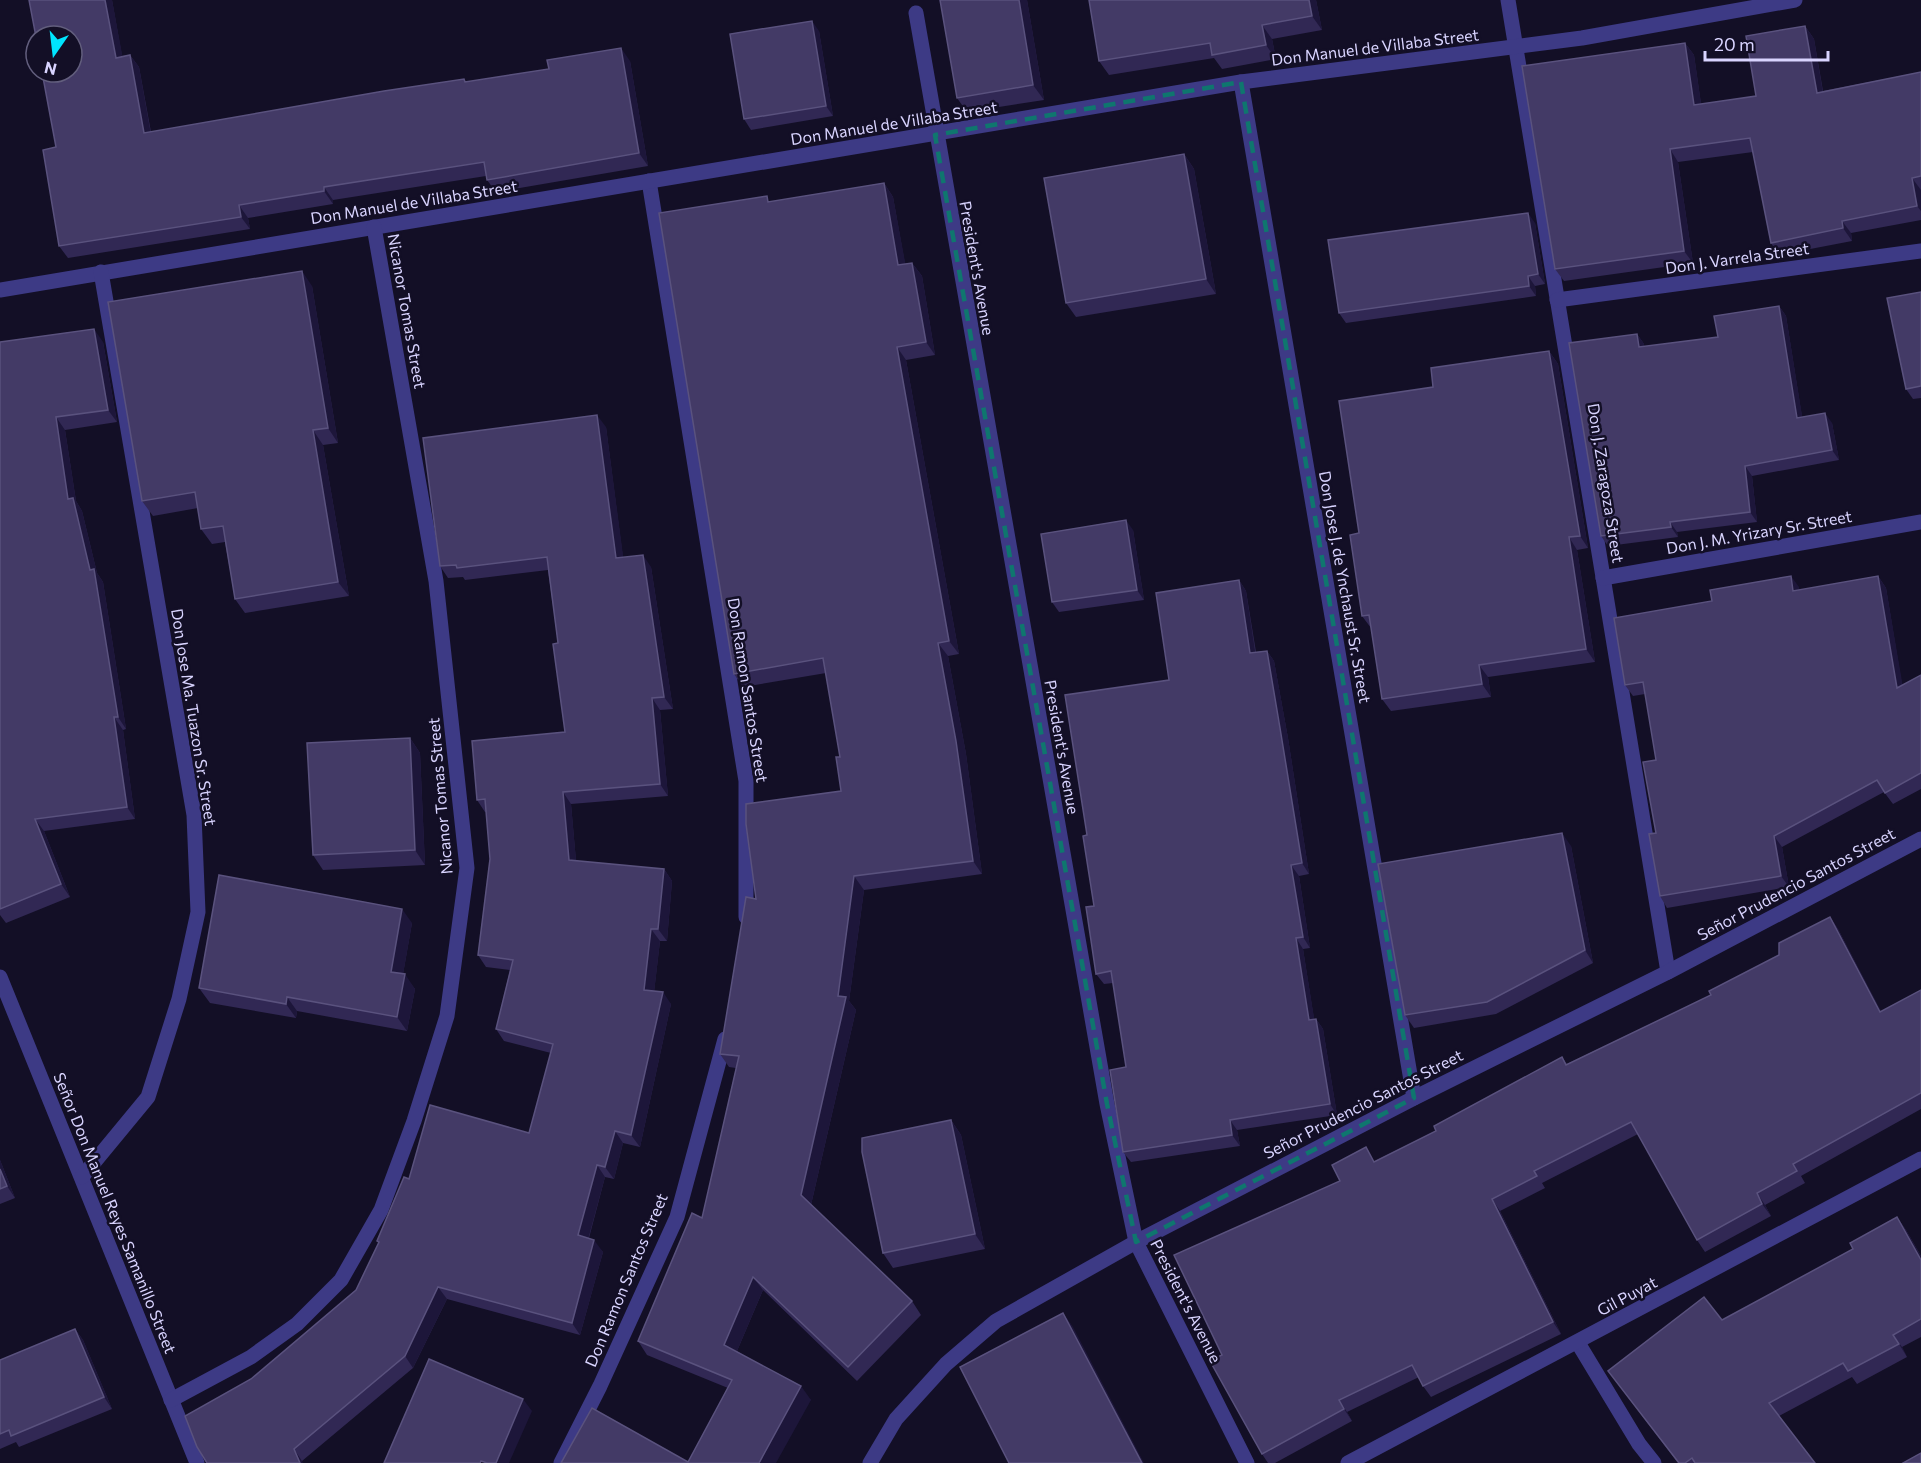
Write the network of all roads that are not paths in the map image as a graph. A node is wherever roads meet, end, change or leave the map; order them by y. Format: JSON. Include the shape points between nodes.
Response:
{"nodes":[{"id":1,"x":1508,"y":0,"type":"edge"},
{"id":2,"x":1795,"y":0,"type":"edge"},
{"id":3,"x":916,"y":13,"type":"dead end"},
{"id":4,"x":1515,"y":47,"type":"junction"},
{"id":5,"x":1241,"y":82,"type":"junction"},
{"id":6,"x":935,"y":135,"type":"junction"},
{"id":7,"x":649,"y":181,"type":"junction"},
{"id":8,"x":374,"y":226,"type":"junction"},
{"id":9,"x":1921,"y":251,"type":"edge"},
{"id":10,"x":101,"y":272,"type":"junction"},
{"id":11,"x":0,"y":290,"type":"edge"},
{"id":12,"x":1557,"y":300,"type":"junction"},
{"id":13,"x":1921,"y":522,"type":"edge"},
{"id":14,"x":1603,"y":578,"type":"junction"},
{"id":15,"x":1921,"y":839,"type":"edge"},
{"id":16,"x":744,"y":930,"type":"edge"},
{"id":17,"x":1668,"y":972,"type":"junction"},
{"id":18,"x":0,"y":977,"type":"edge"},
{"id":19,"x":729,"y":1020,"type":"edge"},
{"id":20,"x":1414,"y":1098,"type":"junction"},
{"id":21,"x":1921,"y":1159,"type":"edge"},
{"id":22,"x":82,"y":1177,"type":"junction"},
{"id":23,"x":1136,"y":1242,"type":"junction"},
{"id":24,"x":1578,"y":1343,"type":"junction"},
{"id":25,"x":171,"y":1400,"type":"junction"},
{"id":26,"x":197,"y":1463,"type":"edge"},
{"id":27,"x":561,"y":1463,"type":"edge"},
{"id":28,"x":870,"y":1463,"type":"edge"},
{"id":29,"x":1247,"y":1463,"type":"edge"},
{"id":30,"x":1348,"y":1463,"type":"edge"},
{"id":31,"x":1654,"y":1463,"type":"edge"}],
"edges":[{"from":1,"to":4,"type":"street","name":"Don J. Zaragoza Street"},
{"from":2,"to":4,"type":"street","name":"Don Manuel de Villaba Street"},
{"from":3,"to":6,"type":"street","name":"President's Avenue"},
{"from":4,"to":5,"type":"street","name":"Don Manuel de Villaba Street"},
{"from":4,"to":12,"type":"street","name":"Don J. Zaragoza Street"},
{"from":5,"to":6,"type":"street","name":"Don Manuel de Villaba Street"},
{"from":5,"to":20,"type":"street","name":"Don Jose J. de Ynchaust Sr. Street"},
{"from":6,"to":7,"type":"street","name":"Don Manuel de Villaba Street"},
{"from":6,"to":23,"type":"street","name":"President's Avenue","via":[[1107,1104]]},
{"from":7,"to":8,"type":"street","name":"Don Manuel de Villaba Street"},
{"from":7,"to":16,"type":"street","name":"Don Ramon Santos Street","via":[[746,781]]},
{"from":8,"to":10,"type":"street","name":"Don Manuel de Villaba Street"},
{"from":8,"to":25,"type":"street","name":"Nicanor Tomas Street","via":[[436,581],[467,868],[447,1016],[381,1210],[341,1280],[297,1324],[251,1357]]},
{"from":9,"to":12,"type":"street","name":"Don J. Varrela Street"},
{"from":10,"to":11,"type":"street","name":"Don Manuel de Villaba Street"},
{"from":10,"to":22,"type":"street","name":"Don Jose Ma. Tuazon Sr. Street","via":[[194,815],[198,912],[179,999],[148,1097]]},
{"from":12,"to":14,"type":"street","name":"Don J. Zaragoza Street"},
{"from":13,"to":14,"type":"street","name":"Don J. M. Yrizary Sr. Street"},
{"from":14,"to":17,"type":"street","name":"Don J. Zaragoza Street"},
{"from":15,"to":17,"type":"street","name":"Señor Prudencio Santos Street"},
{"from":17,"to":20,"type":"street","name":"Señor Prudencio Santos Street"},
{"from":18,"to":22,"type":"street","name":"Señor Don Manuel Reyes Samanillo Street"},
{"from":19,"to":27,"type":"street","name":"Don Ramon Santos Street","via":[[677,1217]]},
{"from":20,"to":23,"type":"street","name":"Señor Prudencio Santos Street"},
{"from":21,"to":24,"type":"street","name":"Gil Puyat"},
{"from":22,"to":25,"type":"street","name":"Señor Don Manuel Reyes Samanillo Street"},
{"from":23,"to":28,"type":"street","name":"Señor Prudencio Santos Street","via":[[996,1322],[946,1364],[896,1419]]},
{"from":23,"to":29,"type":"street","name":"President's Avenue"},
{"from":24,"to":30,"type":"street","name":"Gil Puyat"},
{"from":24,"to":31,"type":"street"},
{"from":25,"to":26,"type":"street","name":"Señor Don Manuel Reyes Samanillo Street"}]}
